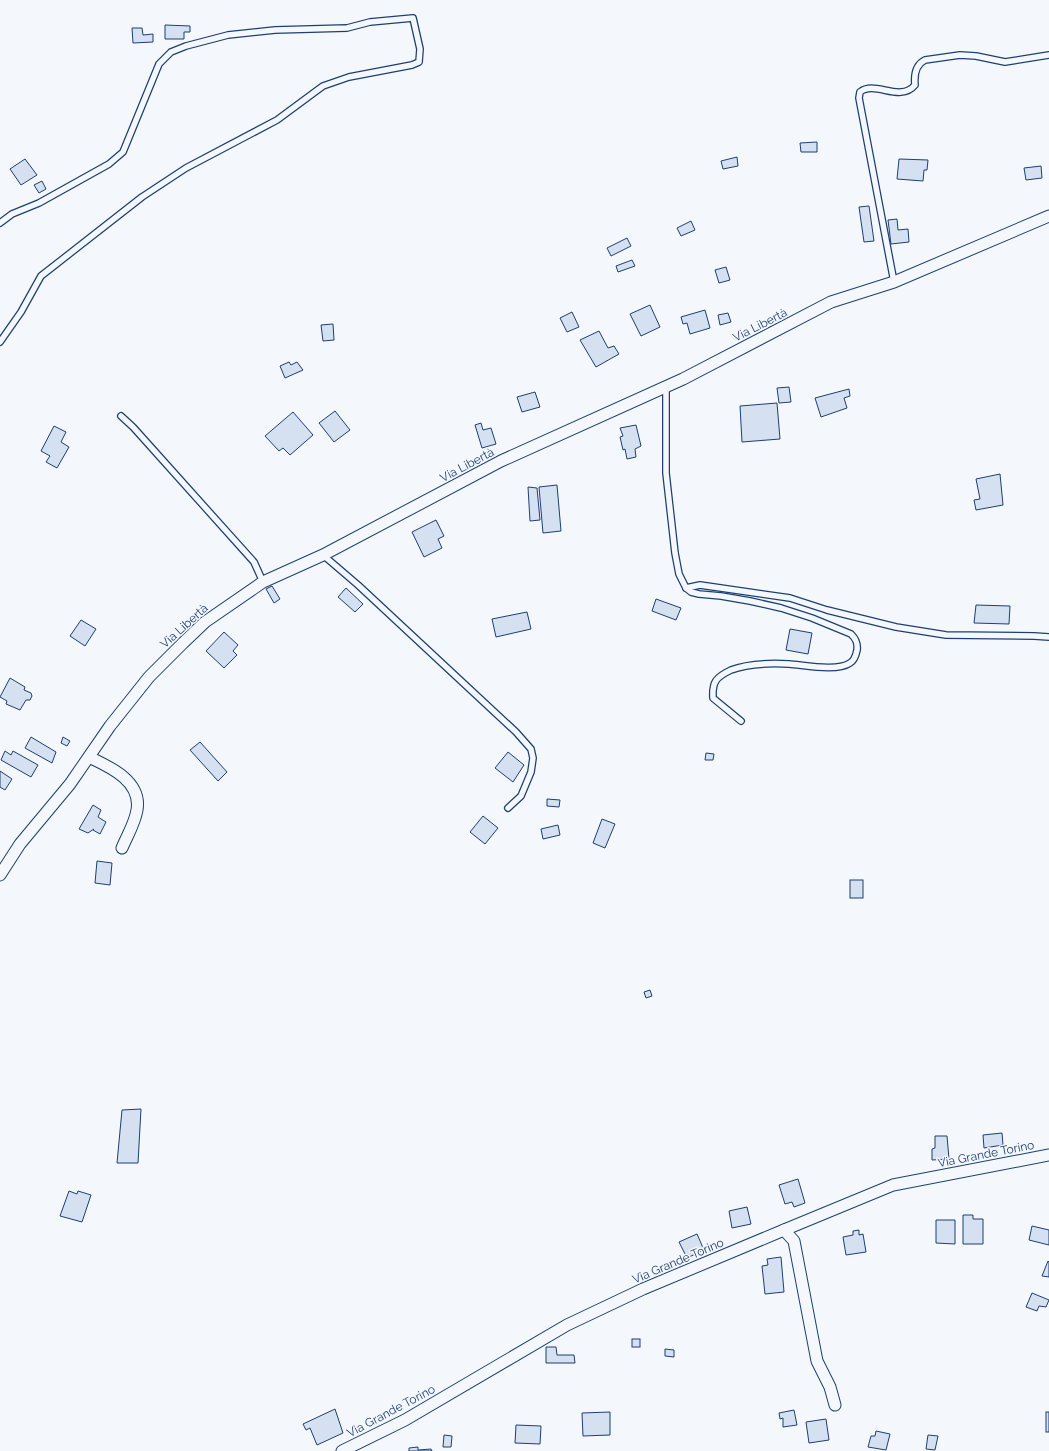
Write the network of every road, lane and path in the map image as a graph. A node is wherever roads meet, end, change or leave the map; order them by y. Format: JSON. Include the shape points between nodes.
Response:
{"nodes":[{"id":1,"x":1049,"y":55,"type":"edge"},
{"id":2,"x":1049,"y":216,"type":"edge"},
{"id":3,"x":0,"y":223,"type":"edge"},
{"id":4,"x":894,"y":282,"type":"junction"},
{"id":5,"x":0,"y":342,"type":"edge"},
{"id":6,"x":666,"y":387,"type":"junction"},
{"id":7,"x":121,"y":416,"type":"dead end"},
{"id":8,"x":324,"y":555,"type":"junction"},
{"id":9,"x":263,"y":582,"type":"junction"},
{"id":10,"x":686,"y":588,"type":"junction"},
{"id":11,"x":1049,"y":637,"type":"edge"},
{"id":12,"x":741,"y":721,"type":"dead end"},
{"id":13,"x":88,"y":757,"type":"junction"},
{"id":14,"x":508,"y":808,"type":"dead end"},
{"id":15,"x":122,"y":848,"type":"dead end"},
{"id":16,"x":0,"y":875,"type":"edge"},
{"id":17,"x":1049,"y":1155,"type":"edge"},
{"id":18,"x":784,"y":1230,"type":"junction"},
{"id":19,"x":835,"y":1405,"type":"dead end"},
{"id":20,"x":342,"y":1451,"type":"edge"}],
"edges":[{"from":1,"to":4,"type":"lane","via":[[1005,62],[960,55],[925,60],[917,67],[915,85],[907,92],[870,88],[860,92],[859,98]]},
{"from":2,"to":4,"type":"street","name":"Via Libertà"},
{"from":3,"to":5,"type":"lane","via":[[12,214],[39,203],[109,164],[123,152],[159,64],[171,52],[228,35],[275,30],[347,28],[370,22],[413,18],[420,49],[419,62],[348,77],[323,86],[277,120],[186,168],[142,196],[41,276],[21,312]]},
{"from":4,"to":6,"type":"street","name":"Via Libertà","via":[[831,302]]},
{"from":6,"to":8,"type":"street","name":"Via Libertà","via":[[501,461]]},
{"from":6,"to":10,"type":"lane","via":[[666,473],[675,553],[679,574]]},
{"from":7,"to":9,"type":"lane","via":[[254,562]]},
{"from":8,"to":9,"type":"street","name":"Via Libertà"},
{"from":8,"to":14,"type":"lane","via":[[531,749],[531,772],[521,796]]},
{"from":9,"to":13,"type":"street","name":"Via Libertà","via":[[220,611],[182,643],[149,677]]},
{"from":10,"to":11,"type":"lane","via":[[700,585],[790,598],[888,625],[946,635]]},
{"from":10,"to":12,"type":"lane","via":[[699,594],[781,608],[851,634],[856,639],[856,656],[843,666],[753,664],[724,673],[716,679],[712,687],[713,698]]},
{"from":13,"to":15,"type":"street","via":[[115,771],[128,781],[136,793],[137,811]]},
{"from":13,"to":16,"type":"street","name":"Via Libertà","via":[[70,784],[20,844]]},
{"from":17,"to":18,"type":"street","name":"Via Grande Torino","via":[[893,1185]]},
{"from":18,"to":19,"type":"street","via":[[794,1241],[817,1361],[830,1387]]},
{"from":18,"to":20,"type":"street","name":"Via Grande Torino","via":[[643,1289],[567,1326],[405,1420]]}]}
